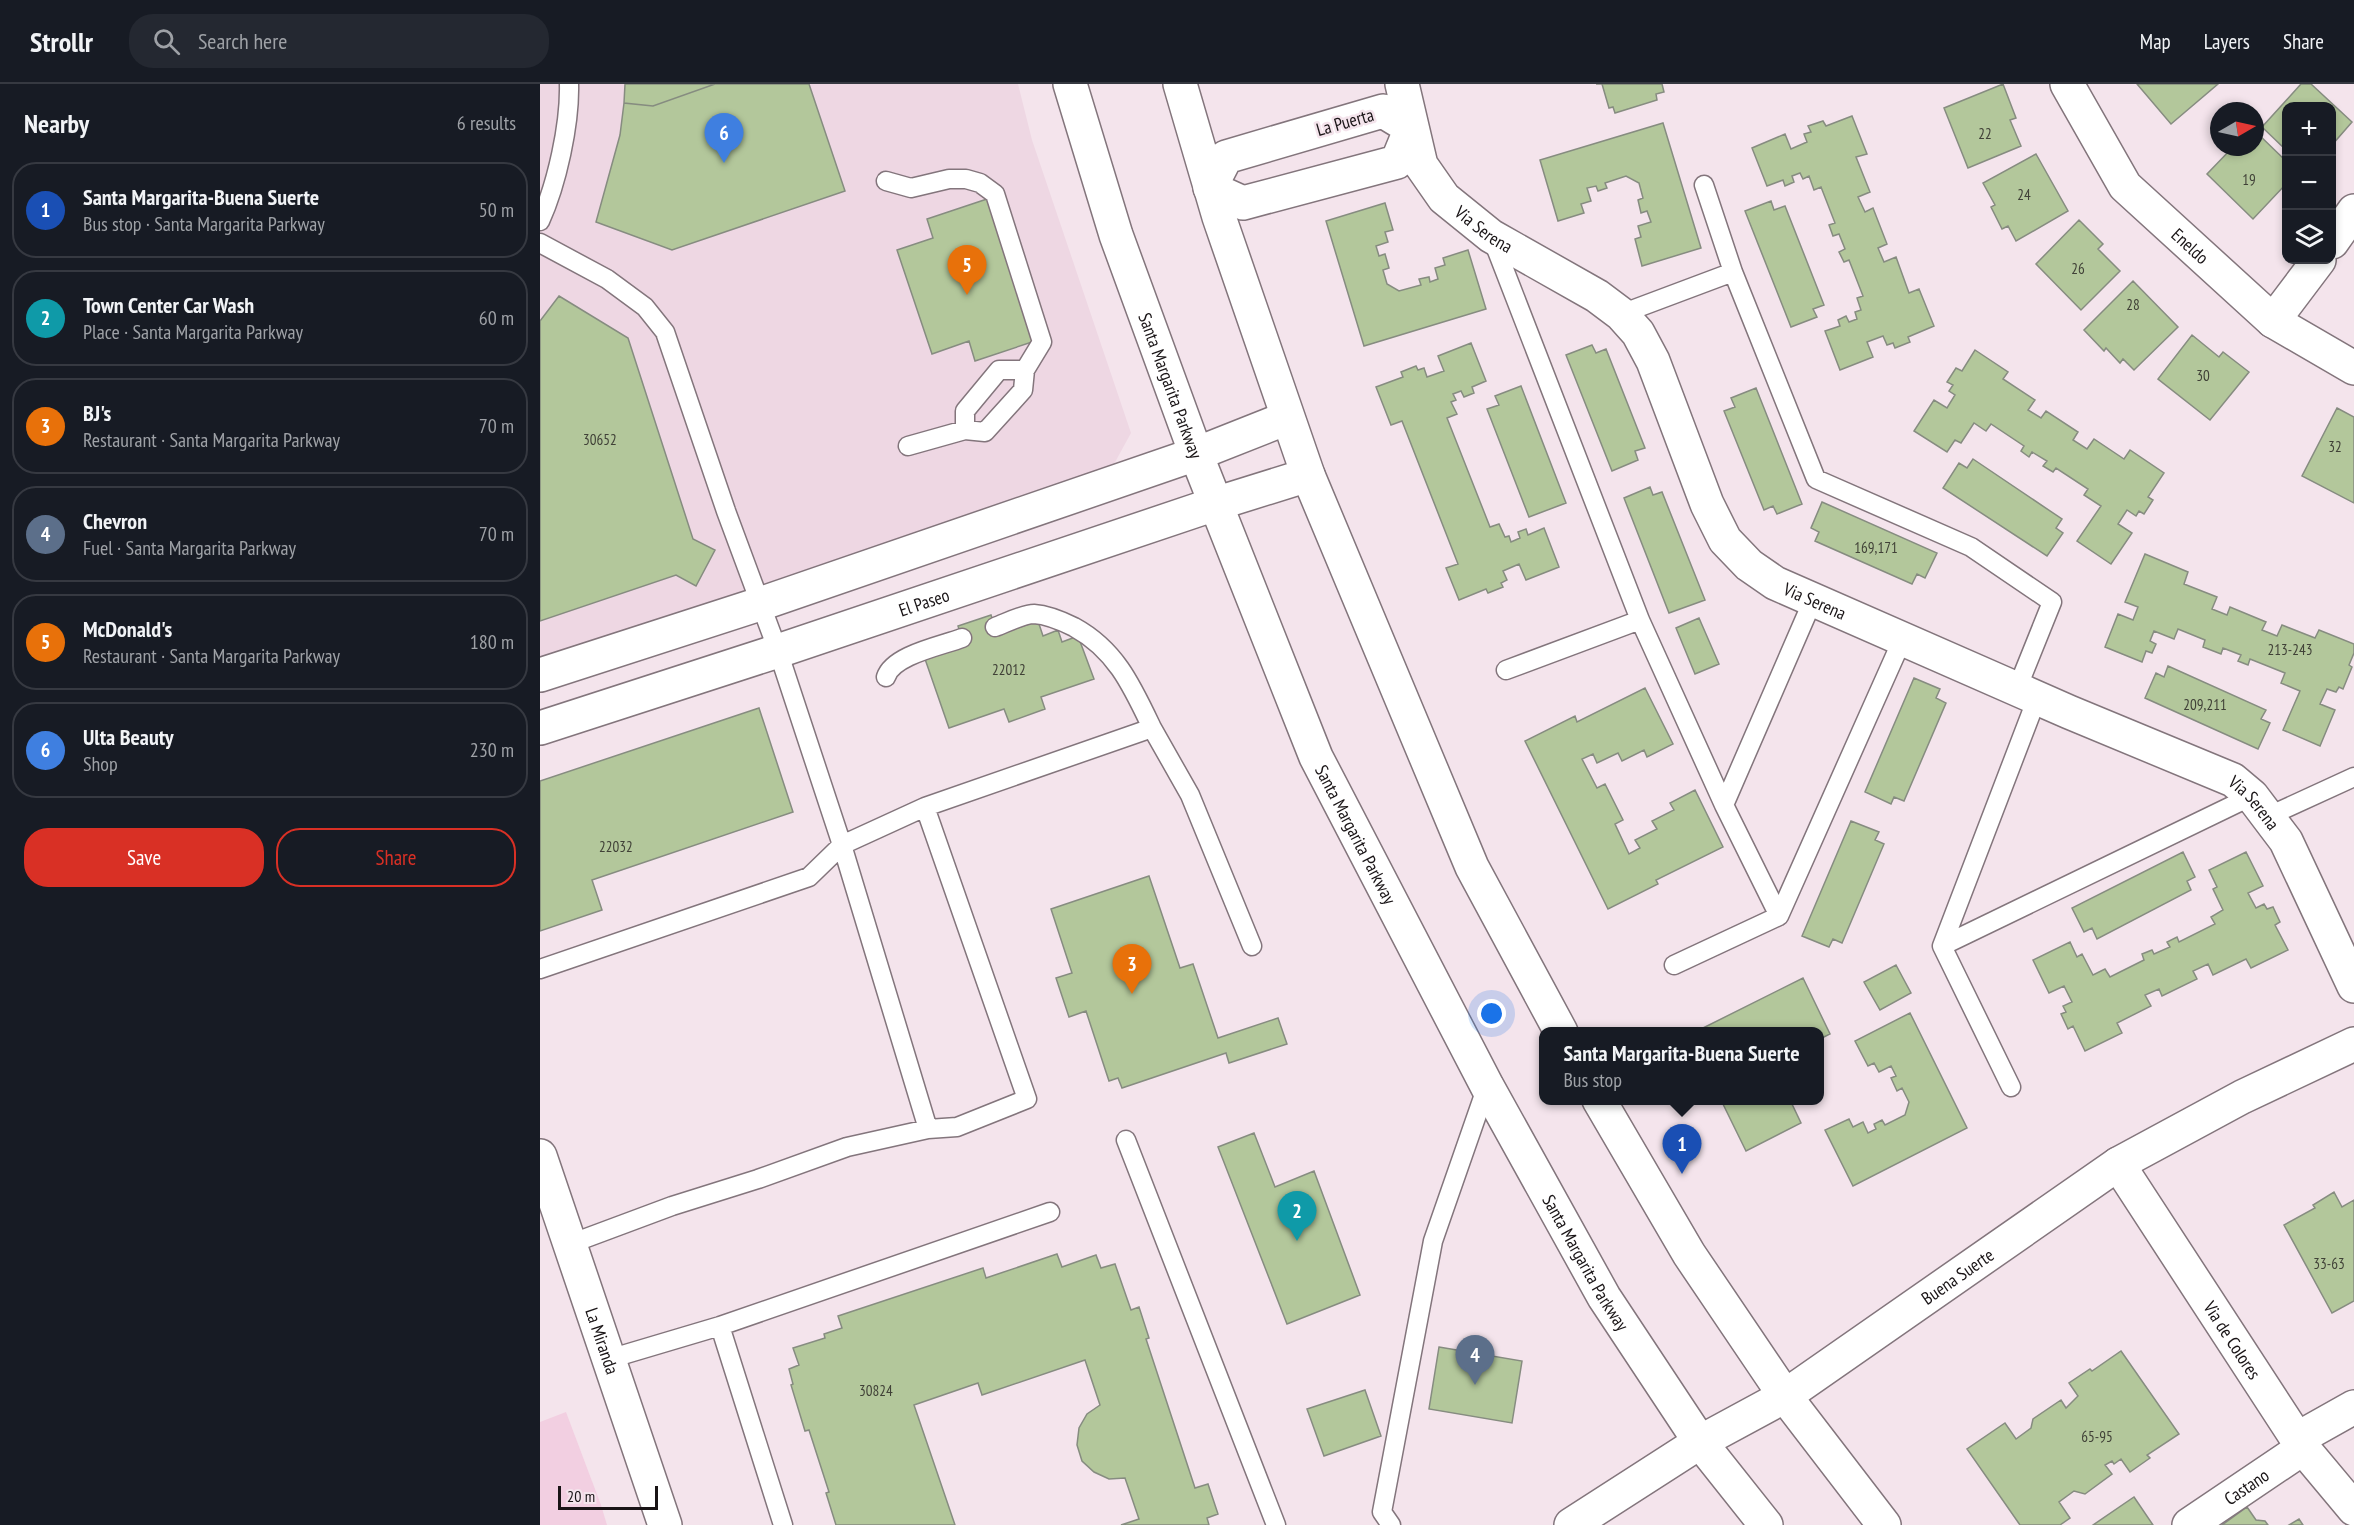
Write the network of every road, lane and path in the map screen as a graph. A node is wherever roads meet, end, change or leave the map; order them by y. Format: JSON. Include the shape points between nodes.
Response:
{"nodes":[{"id":1,"x":569,"y":84,"type":"edge"},
{"id":2,"x":1070,"y":84,"type":"edge"},
{"id":3,"x":1180,"y":84,"type":"edge"},
{"id":4,"x":1402,"y":84,"type":"edge"},
{"id":5,"x":2067,"y":84,"type":"edge"},
{"id":6,"x":1411,"y":128,"type":"junction"},
{"id":7,"x":886,"y":181,"type":"dead end"},
{"id":8,"x":1704,"y":185,"type":"dead end"},
{"id":9,"x":1210,"y":188,"type":"junction"},
{"id":10,"x":2354,"y":211,"type":"edge"},
{"id":11,"x":540,"y":221,"type":"edge"},
{"id":12,"x":2336,"y":235,"type":"edge"},
{"id":13,"x":1491,"y":236,"type":"junction"},
{"id":14,"x":540,"y":243,"type":"edge"},
{"id":15,"x":2316,"y":264,"type":"edge"},
{"id":16,"x":1733,"y":272,"type":"junction"},
{"id":17,"x":1621,"y":314,"type":"junction"},
{"id":18,"x":2273,"y":321,"type":"junction"},
{"id":19,"x":2354,"y":368,"type":"edge"},
{"id":20,"x":1025,"y":370,"type":"junction"},
{"id":21,"x":1287,"y":418,"type":"junction"},
{"id":22,"x":965,"y":430,"type":"junction"},
{"id":23,"x":908,"y":446,"type":"dead end"},
{"id":24,"x":1196,"y":454,"type":"junction"},
{"id":25,"x":1308,"y":475,"type":"junction"},
{"id":26,"x":1215,"y":504,"type":"junction"},
{"id":27,"x":1814,"y":600,"type":"junction"},
{"id":28,"x":760,"y":604,"type":"junction"},
{"id":29,"x":1640,"y":620,"type":"junction"},
{"id":30,"x":995,"y":627,"type":"dead end"},
{"id":31,"x":962,"y":638,"type":"dead end"},
{"id":32,"x":1903,"y":638,"type":"junction"},
{"id":33,"x":778,"y":651,"type":"junction"},
{"id":34,"x":1506,"y":670,"type":"dead end"},
{"id":35,"x":540,"y":675,"type":"edge"},
{"id":36,"x":886,"y":678,"type":"dead end"},
{"id":37,"x":2027,"y":693,"type":"junction"},
{"id":38,"x":540,"y":728,"type":"edge"},
{"id":39,"x":1152,"y":728,"type":"junction"},
{"id":40,"x":2354,"y":777,"type":"edge"},
{"id":41,"x":1724,"y":805,"type":"junction"},
{"id":42,"x":2261,"y":806,"type":"junction"},
{"id":43,"x":925,"y":807,"type":"junction"},
{"id":44,"x":842,"y":845,"type":"junction"},
{"id":45,"x":1779,"y":916,"type":"junction"},
{"id":46,"x":1252,"y":946,"type":"dead end"},
{"id":47,"x":1942,"y":946,"type":"junction"},
{"id":48,"x":1674,"y":965,"type":"dead end"},
{"id":49,"x":540,"y":969,"type":"edge"},
{"id":50,"x":2354,"y":986,"type":"edge"},
{"id":51,"x":1558,"y":1027,"type":"edge"},
{"id":52,"x":2354,"y":1044,"type":"edge"},
{"id":53,"x":1487,"y":1086,"type":"junction"},
{"id":54,"x":2011,"y":1087,"type":"dead end"},
{"id":55,"x":1601,"y":1105,"type":"edge"},
{"id":56,"x":928,"y":1129,"type":"junction"},
{"id":57,"x":1126,"y":1140,"type":"dead end"},
{"id":58,"x":540,"y":1156,"type":"edge"},
{"id":59,"x":2118,"y":1164,"type":"junction"},
{"id":60,"x":1050,"y":1212,"type":"dead end"},
{"id":61,"x":570,"y":1244,"type":"junction"},
{"id":62,"x":720,"y":1326,"type":"junction"},
{"id":63,"x":609,"y":1359,"type":"junction"},
{"id":64,"x":1785,"y":1396,"type":"junction"},
{"id":65,"x":2354,"y":1407,"type":"edge"},
{"id":66,"x":1700,"y":1442,"type":"junction"},
{"id":67,"x":2300,"y":1444,"type":"junction"},
{"id":68,"x":2354,"y":1509,"type":"edge"},
{"id":69,"x":665,"y":1525,"type":"edge"},
{"id":70,"x":783,"y":1525,"type":"edge"},
{"id":71,"x":1276,"y":1525,"type":"edge"},
{"id":72,"x":1391,"y":1525,"type":"edge"},
{"id":73,"x":1571,"y":1525,"type":"edge"},
{"id":74,"x":1766,"y":1525,"type":"edge"},
{"id":75,"x":1884,"y":1525,"type":"edge"},
{"id":76,"x":2189,"y":1525,"type":"edge"}],
"edges":[{"from":1,"to":11,"type":"lane","via":[[570,107],[550,200]]},
{"from":2,"to":24,"type":"street","name":"Santa Margarita Parkway","via":[[1116,235]]},
{"from":3,"to":9,"type":"street"},
{"from":4,"to":6,"type":"street","name":"Via Serena"},
{"from":5,"to":18,"type":"street","name":"Eneldo","via":[[2125,186]]},
{"from":6,"to":9,"type":"street","name":"La Puerta","via":[[1383,111],[1226,157]]},
{"from":6,"to":9,"type":"street","via":[[1397,162],[1243,203]]},
{"from":6,"to":13,"type":"street","name":"Via Serena","via":[[1421,165],[1444,198]]},
{"from":7,"to":20,"type":"lane","via":[[910,188],[966,179],[995,194],[1042,342]]},
{"from":8,"to":16,"type":"lane"},
{"from":9,"to":21,"type":"street"},
{"from":10,"to":12,"type":"street"},
{"from":13,"to":17,"type":"street","name":"Via Serena","via":[[1597,296]]},
{"from":13,"to":29,"type":"lane"},
{"from":14,"to":28,"type":"lane","via":[[607,279],[645,307],[665,332]]},
{"from":15,"to":18,"type":"street"},
{"from":16,"to":17,"type":"lane"},
{"from":16,"to":37,"type":"lane","via":[[1816,478],[1971,547],[2052,602]]},
{"from":17,"to":27,"type":"street","name":"Via Serena","via":[[1638,333],[1653,361],[1707,504],[1725,540],[1757,571]]},
{"from":18,"to":19,"type":"street","name":"Eneldo"},
{"from":20,"to":22,"type":"lane","via":[[1023,390],[985,432]]},
{"from":20,"to":22,"type":"lane","via":[[999,370],[965,411]]},
{"from":21,"to":24,"type":"street"},
{"from":21,"to":25,"type":"street"},
{"from":22,"to":23,"type":"lane"},
{"from":24,"to":26,"type":"street","name":"Santa Margarita Parkway"},
{"from":24,"to":28,"type":"street"},
{"from":25,"to":26,"type":"street","name":"El Paseo"},
{"from":25,"to":51,"type":"street","via":[[1472,867]]},
{"from":26,"to":33,"type":"street","name":"El Paseo"},
{"from":26,"to":53,"type":"street","name":"Santa Margarita Parkway","via":[[1316,757]]},
{"from":27,"to":32,"type":"street","name":"Via Serena"},
{"from":27,"to":41,"type":"lane"},
{"from":28,"to":33,"type":"lane"},
{"from":28,"to":35,"type":"street"},
{"from":29,"to":34,"type":"lane"},
{"from":29,"to":41,"type":"lane"},
{"from":30,"to":39,"type":"lane","via":[[1032,614],[1059,619],[1083,632],[1109,652],[1132,685]]},
{"from":31,"to":36,"type":"lane","via":[[902,659],[888,669]]},
{"from":32,"to":37,"type":"street","name":"Via Serena"},
{"from":32,"to":45,"type":"lane"},
{"from":33,"to":38,"type":"street","name":"El Paseo"},
{"from":33,"to":44,"type":"lane"},
{"from":37,"to":42,"type":"street","name":"Via Serena","via":[[2233,780]]},
{"from":37,"to":47,"type":"lane"},
{"from":39,"to":43,"type":"lane"},
{"from":39,"to":46,"type":"lane","via":[[1190,795]]},
{"from":40,"to":42,"type":"lane"},
{"from":41,"to":45,"type":"lane"},
{"from":42,"to":47,"type":"lane"},
{"from":42,"to":50,"type":"street","name":"Via Serena","via":[[2286,841]]},
{"from":43,"to":44,"type":"lane"},
{"from":43,"to":56,"type":"lane","via":[[1027,1099],[957,1127]]},
{"from":44,"to":49,"type":"lane","via":[[809,877]]},
{"from":44,"to":56,"type":"lane"},
{"from":45,"to":48,"type":"lane"},
{"from":47,"to":54,"type":"lane"},
{"from":52,"to":59,"type":"street","name":"Buena Suerte","via":[[2242,1097]]},
{"from":53,"to":66,"type":"street","name":"Santa Margarita Parkway","via":[[1604,1297]]},
{"from":53,"to":72,"type":"lane","via":[[1433,1241],[1382,1512]]},
{"from":55,"to":64,"type":"street","via":[[1689,1254]]},
{"from":56,"to":61,"type":"lane","via":[[847,1147]]},
{"from":57,"to":71,"type":"lane"},
{"from":58,"to":61,"type":"street","name":"La Miranda"},
{"from":59,"to":64,"type":"street","name":"Buena Suerte"},
{"from":59,"to":67,"type":"street","name":"Via de Colores"},
{"from":60,"to":62,"type":"lane"},
{"from":61,"to":63,"type":"street","name":"La Miranda"},
{"from":62,"to":63,"type":"lane"},
{"from":62,"to":70,"type":"lane"},
{"from":63,"to":69,"type":"street","name":"La Miranda"},
{"from":64,"to":66,"type":"street","name":"Buena Suerte"},
{"from":64,"to":75,"type":"street"},
{"from":65,"to":67,"type":"street","name":"Castano"},
{"from":66,"to":73,"type":"street","name":"Buena Suerte"},
{"from":66,"to":74,"type":"street","name":"Santa Margarita Parkway"},
{"from":67,"to":68,"type":"street","name":"Via de Colores"},
{"from":67,"to":76,"type":"street","name":"Castano"}]}
